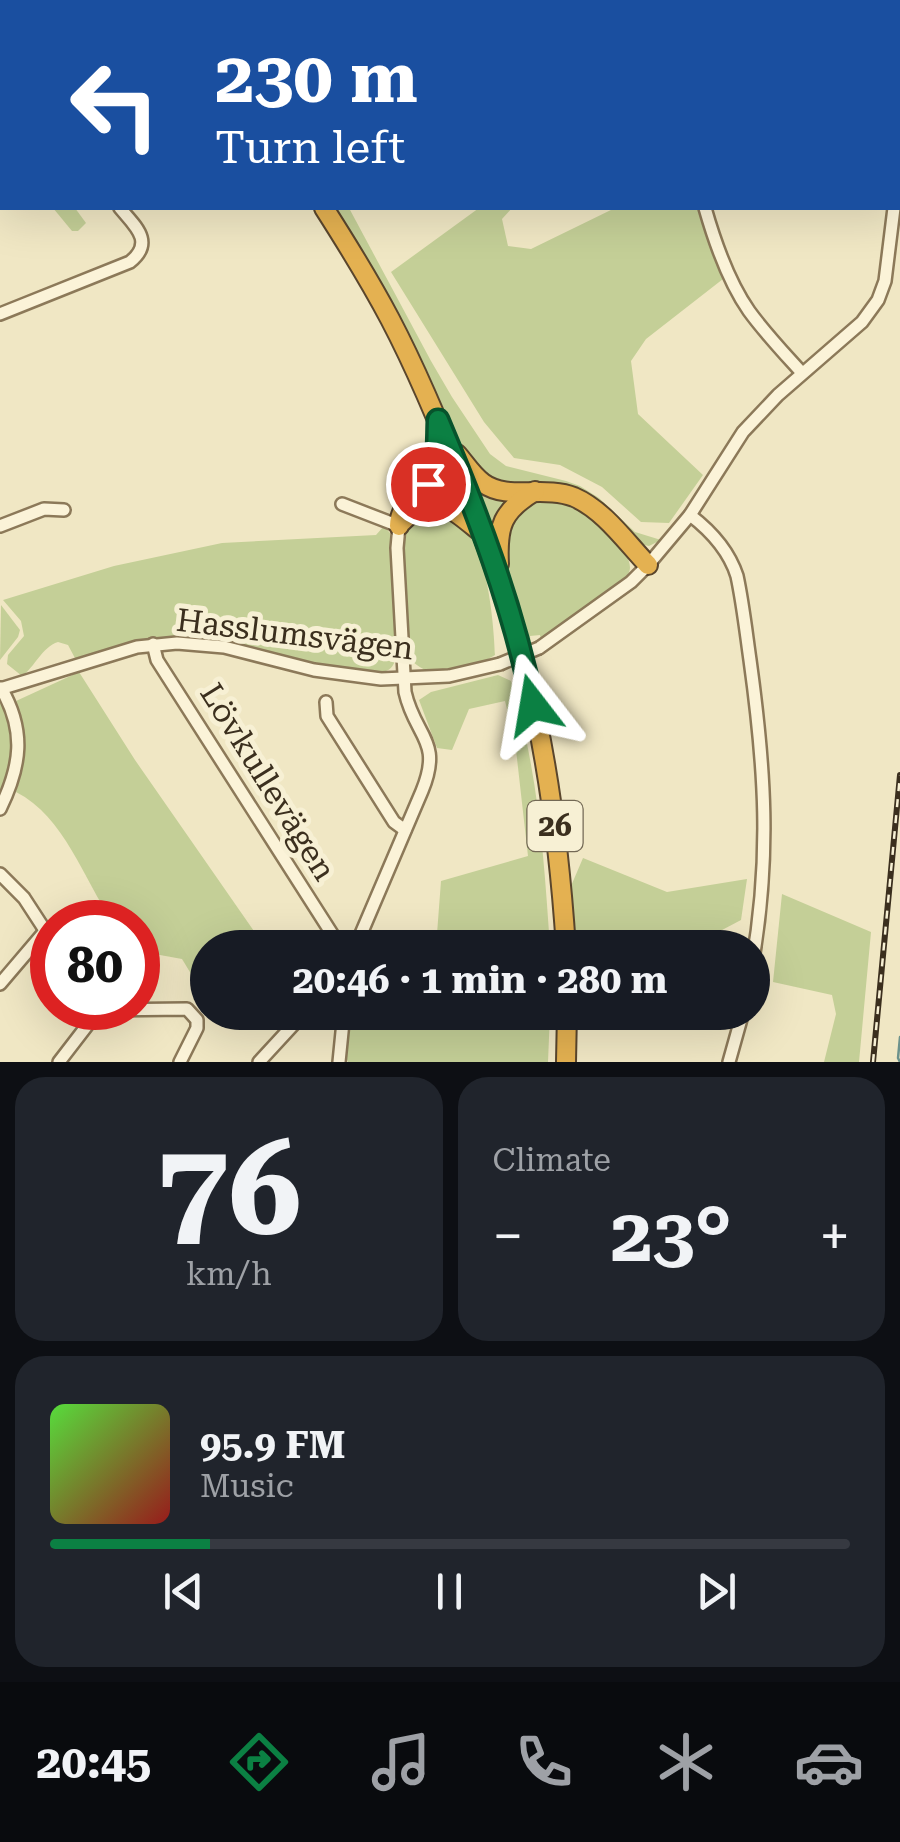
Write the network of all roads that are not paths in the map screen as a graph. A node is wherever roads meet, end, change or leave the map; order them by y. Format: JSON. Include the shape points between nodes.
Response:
{"nodes":[{"id":1,"x":122,"y":210,"type":"edge"},
{"id":2,"x":325,"y":210,"type":"edge"},
{"id":3,"x":706,"y":210,"type":"edge"},
{"id":4,"x":894,"y":210,"type":"edge"},
{"id":5,"x":0,"y":314,"type":"edge"},
{"id":6,"x":802,"y":373,"type":"junction"},
{"id":7,"x":438,"y":420,"type":"junction"},
{"id":8,"x":448,"y":445,"type":"junction"},
{"id":9,"x":536,"y":490,"type":"junction"},
{"id":10,"x":342,"y":504,"type":"dead end"},
{"id":11,"x":64,"y":510,"type":"dead end"},
{"id":12,"x":690,"y":514,"type":"junction"},
{"id":13,"x":0,"y":526,"type":"edge"},
{"id":14,"x":399,"y":526,"type":"junction"},
{"id":15,"x":482,"y":534,"type":"junction"},
{"id":16,"x":648,"y":565,"type":"junction"},
{"id":17,"x":500,"y":583,"type":"junction"},
{"id":18,"x":153,"y":644,"type":"junction"},
{"id":19,"x":404,"y":680,"type":"junction"},
{"id":20,"x":1,"y":689,"type":"edge"},
{"id":21,"x":326,"y":702,"type":"dead end"},
{"id":22,"x":0,"y":809,"type":"edge"},
{"id":23,"x":405,"y":830,"type":"junction"},
{"id":24,"x":0,"y":874,"type":"edge"},
{"id":25,"x":30,"y":907,"type":"edge"},
{"id":26,"x":330,"y":930,"type":"edge"},
{"id":27,"x":363,"y":930,"type":"edge"},
{"id":28,"x":565,"y":930,"type":"edge"},
{"id":29,"x":757,"y":930,"type":"edge"},
{"id":30,"x":30,"y":954,"type":"edge"},
{"id":31,"x":0,"y":984,"type":"edge"},
{"id":32,"x":160,"y":1010,"type":"edge"},
{"id":33,"x":83,"y":1030,"type":"edge"},
{"id":34,"x":288,"y":1030,"type":"edge"},
{"id":35,"x":342,"y":1030,"type":"edge"},
{"id":36,"x":567,"y":1030,"type":"edge"},
{"id":37,"x":738,"y":1030,"type":"edge"},
{"id":38,"x":59,"y":1062,"type":"edge"},
{"id":39,"x":180,"y":1062,"type":"edge"},
{"id":40,"x":259,"y":1062,"type":"edge"},
{"id":41,"x":338,"y":1062,"type":"edge"},
{"id":42,"x":566,"y":1062,"type":"edge"},
{"id":43,"x":728,"y":1062,"type":"edge"}],
"edges":[{"from":1,"to":5,"type":"street","via":[[141,234],[138,256]]},
{"from":2,"to":7,"type":"highway","number":"26","via":[[391,320]]},
{"from":3,"to":6,"type":"street","via":[[748,310]]},
{"from":4,"to":6,"type":"street","name":"Hasslumsvägen","via":[[878,300]]},
{"from":6,"to":12,"type":"street","name":"Hasslumsvägen","via":[[743,432]]},
{"from":7,"to":8,"type":"highway","number":"26"},
{"from":7,"to":14,"type":"highway","via":[[435,469],[404,507]]},
{"from":8,"to":9,"type":"highway","via":[[485,484],[506,492]]},
{"from":8,"to":15,"type":"highway","number":"26"},
{"from":9,"to":16,"type":"highway","via":[[587,505]]},
{"from":9,"to":17,"type":"highway","via":[[504,518]]},
{"from":10,"to":14,"type":"street"},
{"from":11,"to":13,"type":"street","via":[[44,508]]},
{"from":12,"to":16,"type":"street","name":"Hasslumsvägen"},
{"from":12,"to":29,"type":"street","via":[[719,542],[739,585],[764,782]]},
{"from":14,"to":15,"type":"highway","via":[[422,507],[440,505]]},
{"from":14,"to":19,"type":"street"},
{"from":15,"to":17,"type":"highway","number":"26"},
{"from":16,"to":19,"type":"street","name":"Hasslumsvägen","bridge":true,"via":[[634,584],[539,648],[500,664]]},
{"from":17,"to":28,"type":"highway","number":"26","via":[[549,781]]},
{"from":18,"to":19,"type":"street","name":"Hasslumsvägen","via":[[224,647],[314,670]]},
{"from":18,"to":20,"type":"street","name":"Hasslumsvägen"},
{"from":18,"to":26,"type":"street","name":"Lövkullevägen"},
{"from":19,"to":23,"type":"street","via":[[431,758]]},
{"from":20,"to":22,"type":"street","via":[[19,735],[15,772]]},
{"from":21,"to":23,"type":"street","via":[[327,716]]},
{"from":23,"to":27,"type":"street"},
{"from":24,"to":25,"type":"street"},
{"from":30,"to":31,"type":"street"},
{"from":32,"to":39,"type":"street","via":[[187,1010],[197,1020]]},
{"from":33,"to":38,"type":"street"},
{"from":34,"to":40,"type":"street"},
{"from":35,"to":41,"type":"street"},
{"from":36,"to":42,"type":"highway"},
{"from":37,"to":43,"type":"street"}]}
